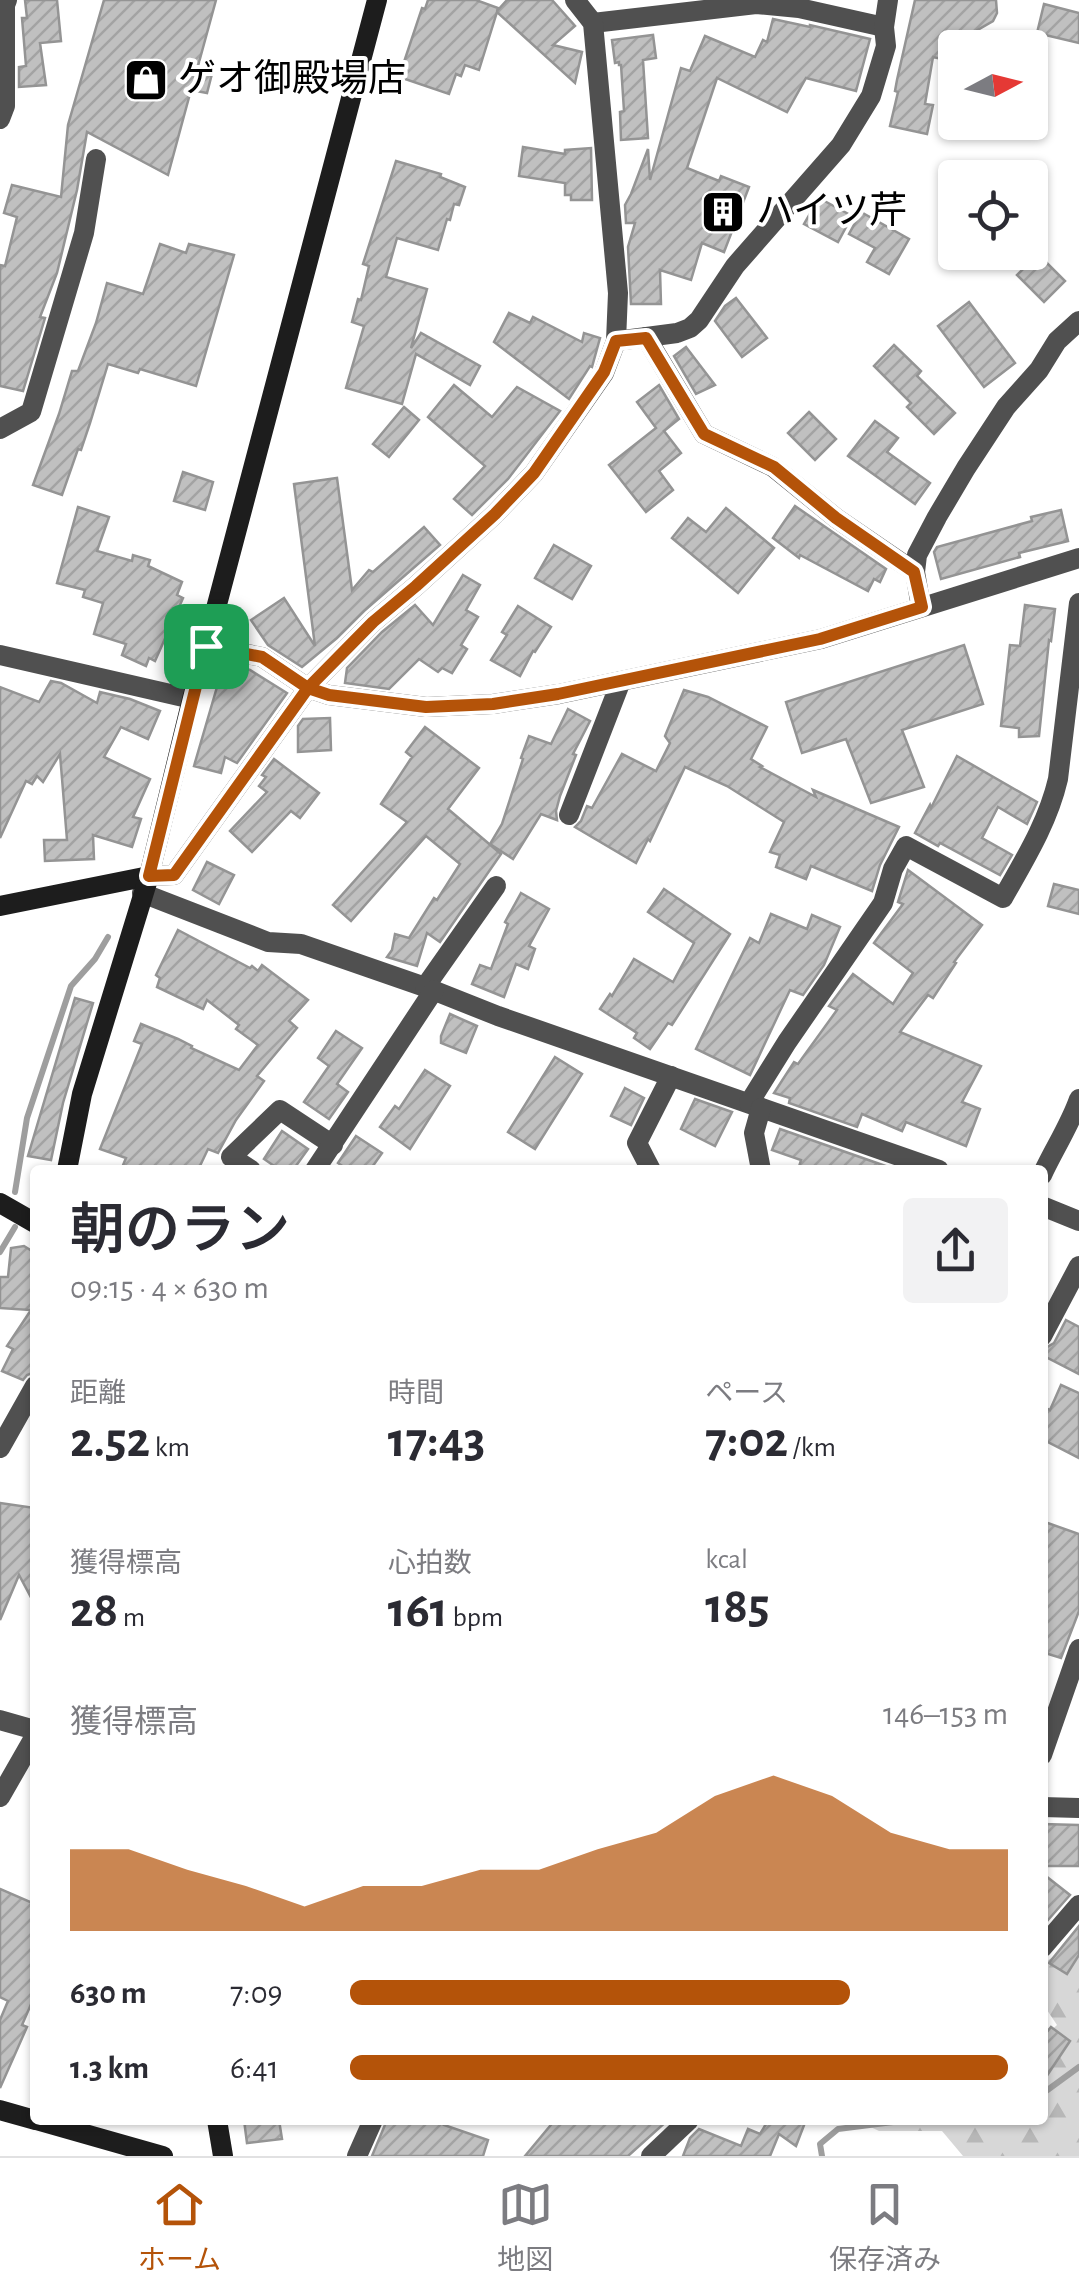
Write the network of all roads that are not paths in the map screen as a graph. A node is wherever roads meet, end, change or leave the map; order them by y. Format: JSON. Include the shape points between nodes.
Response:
{"nodes":[{"id":1,"x":7,"y":0,"type":"edge"},
{"id":2,"x":377,"y":0,"type":"edge"},
{"id":3,"x":575,"y":0,"type":"edge"},
{"id":4,"x":888,"y":0,"type":"edge"},
{"id":5,"x":594,"y":23,"type":"junction"},
{"id":6,"x":884,"y":27,"type":"junction"},
{"id":7,"x":0,"y":120,"type":"edge"},
{"id":8,"x":96,"y":159,"type":"dead end"},
{"id":9,"x":1079,"y":321,"type":"edge"},
{"id":10,"x":646,"y":338,"type":"junction"},
{"id":11,"x":616,"y":341,"type":"junction"},
{"id":12,"x":3,"y":422,"type":"edge"},
{"id":13,"x":1079,"y":558,"type":"edge"},
{"id":14,"x":914,"y":572,"type":"junction"},
{"id":15,"x":1079,"y":603,"type":"edge"},
{"id":16,"x":922,"y":607,"type":"junction"},
{"id":17,"x":206,"y":646,"type":"junction"},
{"id":18,"x":0,"y":654,"type":"edge"},
{"id":19,"x":621,"y":681,"type":"junction"},
{"id":20,"x":308,"y":688,"type":"junction"},
{"id":21,"x":192,"y":699,"type":"junction"},
{"id":22,"x":569,"y":815,"type":"dead end"},
{"id":23,"x":145,"y":884,"type":"junction"},
{"id":24,"x":496,"y":886,"type":"dead end"},
{"id":25,"x":0,"y":906,"type":"edge"},
{"id":26,"x":430,"y":988,"type":"junction"},
{"id":27,"x":671,"y":1076,"type":"junction"},
{"id":28,"x":1079,"y":1099,"type":"edge"},
{"id":29,"x":755,"y":1106,"type":"junction"},
{"id":30,"x":333,"y":1144,"type":"junction"},
{"id":31,"x":68,"y":1165,"type":"edge"},
{"id":32,"x":243,"y":1165,"type":"edge"},
{"id":33,"x":318,"y":1165,"type":"edge"},
{"id":34,"x":648,"y":1165,"type":"edge"},
{"id":35,"x":760,"y":1165,"type":"edge"},
{"id":36,"x":925,"y":1165,"type":"edge"},
{"id":37,"x":1047,"y":1165,"type":"edge"},
{"id":38,"x":0,"y":1202,"type":"edge"},
{"id":39,"x":1048,"y":1208,"type":"edge"},
{"id":40,"x":30,"y":1220,"type":"edge"},
{"id":41,"x":1079,"y":1220,"type":"edge"},
{"id":42,"x":1079,"y":1266,"type":"edge"},
{"id":43,"x":1048,"y":1325,"type":"edge"},
{"id":44,"x":30,"y":1395,"type":"edge"},
{"id":45,"x":0,"y":1448,"type":"edge"},
{"id":46,"x":1079,"y":1649,"type":"edge"},
{"id":47,"x":0,"y":1720,"type":"edge"},
{"id":48,"x":30,"y":1731,"type":"edge"},
{"id":49,"x":1048,"y":1738,"type":"edge"},
{"id":50,"x":30,"y":1742,"type":"edge"},
{"id":51,"x":0,"y":1798,"type":"edge"},
{"id":52,"x":1048,"y":1808,"type":"edge"},
{"id":53,"x":1079,"y":1808,"type":"edge"},
{"id":54,"x":1079,"y":1905,"type":"edge"},
{"id":55,"x":1048,"y":1941,"type":"edge"},
{"id":56,"x":0,"y":2110,"type":"edge"},
{"id":57,"x":30,"y":2119,"type":"edge"},
{"id":58,"x":53,"y":2125,"type":"edge"},
{"id":59,"x":218,"y":2125,"type":"edge"},
{"id":60,"x":370,"y":2125,"type":"edge"},
{"id":61,"x":684,"y":2125,"type":"edge"},
{"id":62,"x":163,"y":2156,"type":"edge"},
{"id":63,"x":224,"y":2156,"type":"edge"},
{"id":64,"x":357,"y":2156,"type":"edge"},
{"id":65,"x":651,"y":2156,"type":"edge"}],
"edges":[{"from":1,"to":7,"type":"street"},
{"from":2,"to":17,"type":"street"},
{"from":3,"to":5,"type":"street"},
{"from":4,"to":6,"type":"street"},
{"from":5,"to":6,"type":"street","via":[[756,4]]},
{"from":5,"to":11,"type":"street","via":[[618,293]]},
{"from":6,"to":10,"type":"street","via":[[886,46],[871,96],[841,145],[735,266],[699,320],[677,333]]},
{"from":8,"to":12,"type":"street","via":[[84,233],[31,412]]},
{"from":9,"to":14,"type":"street","via":[[1006,407],[916,555]]},
{"from":10,"to":11,"type":"street"},
{"from":10,"to":14,"type":"street","via":[[704,434],[774,467]]},
{"from":11,"to":20,"type":"street","via":[[604,372],[534,473]]},
{"from":13,"to":16,"type":"street"},
{"from":14,"to":16,"type":"street"},
{"from":15,"to":29,"type":"street","via":[[1052,803],[1002,898],[906,846],[883,903],[786,1042]]},
{"from":16,"to":19,"type":"street","via":[[820,639]]},
{"from":17,"to":20,"type":"street","via":[[262,657]]},
{"from":17,"to":21,"type":"street"},
{"from":18,"to":21,"type":"street"},
{"from":19,"to":20,"type":"street","via":[[493,704],[426,707]]},
{"from":19,"to":22,"type":"street"},
{"from":20,"to":23,"type":"street","via":[[174,875]]},
{"from":21,"to":23,"type":"street"},
{"from":23,"to":25,"type":"street"},
{"from":23,"to":26,"type":"street","via":[[268,942],[302,944]]},
{"from":23,"to":31,"type":"street","via":[[82,1094]]},
{"from":24,"to":26,"type":"street"},
{"from":26,"to":27,"type":"street"},
{"from":26,"to":30,"type":"street"},
{"from":27,"to":29,"type":"street"},
{"from":27,"to":34,"type":"street","via":[[637,1143]]},
{"from":28,"to":37,"type":"street"},
{"from":29,"to":35,"type":"street"},
{"from":29,"to":36,"type":"street"},
{"from":30,"to":32,"type":"street","via":[[280,1110],[231,1157]]},
{"from":30,"to":33,"type":"street"},
{"from":38,"to":40,"type":"street"},
{"from":39,"to":41,"type":"street"},
{"from":42,"to":43,"type":"street"},
{"from":44,"to":45,"type":"street"},
{"from":46,"to":49,"type":"street"},
{"from":47,"to":48,"type":"street"},
{"from":50,"to":51,"type":"street"},
{"from":52,"to":53,"type":"street"},
{"from":54,"to":55,"type":"street"},
{"from":56,"to":57,"type":"street"},
{"from":58,"to":62,"type":"street"},
{"from":59,"to":63,"type":"street"},
{"from":60,"to":64,"type":"street"},
{"from":61,"to":65,"type":"street"}]}
